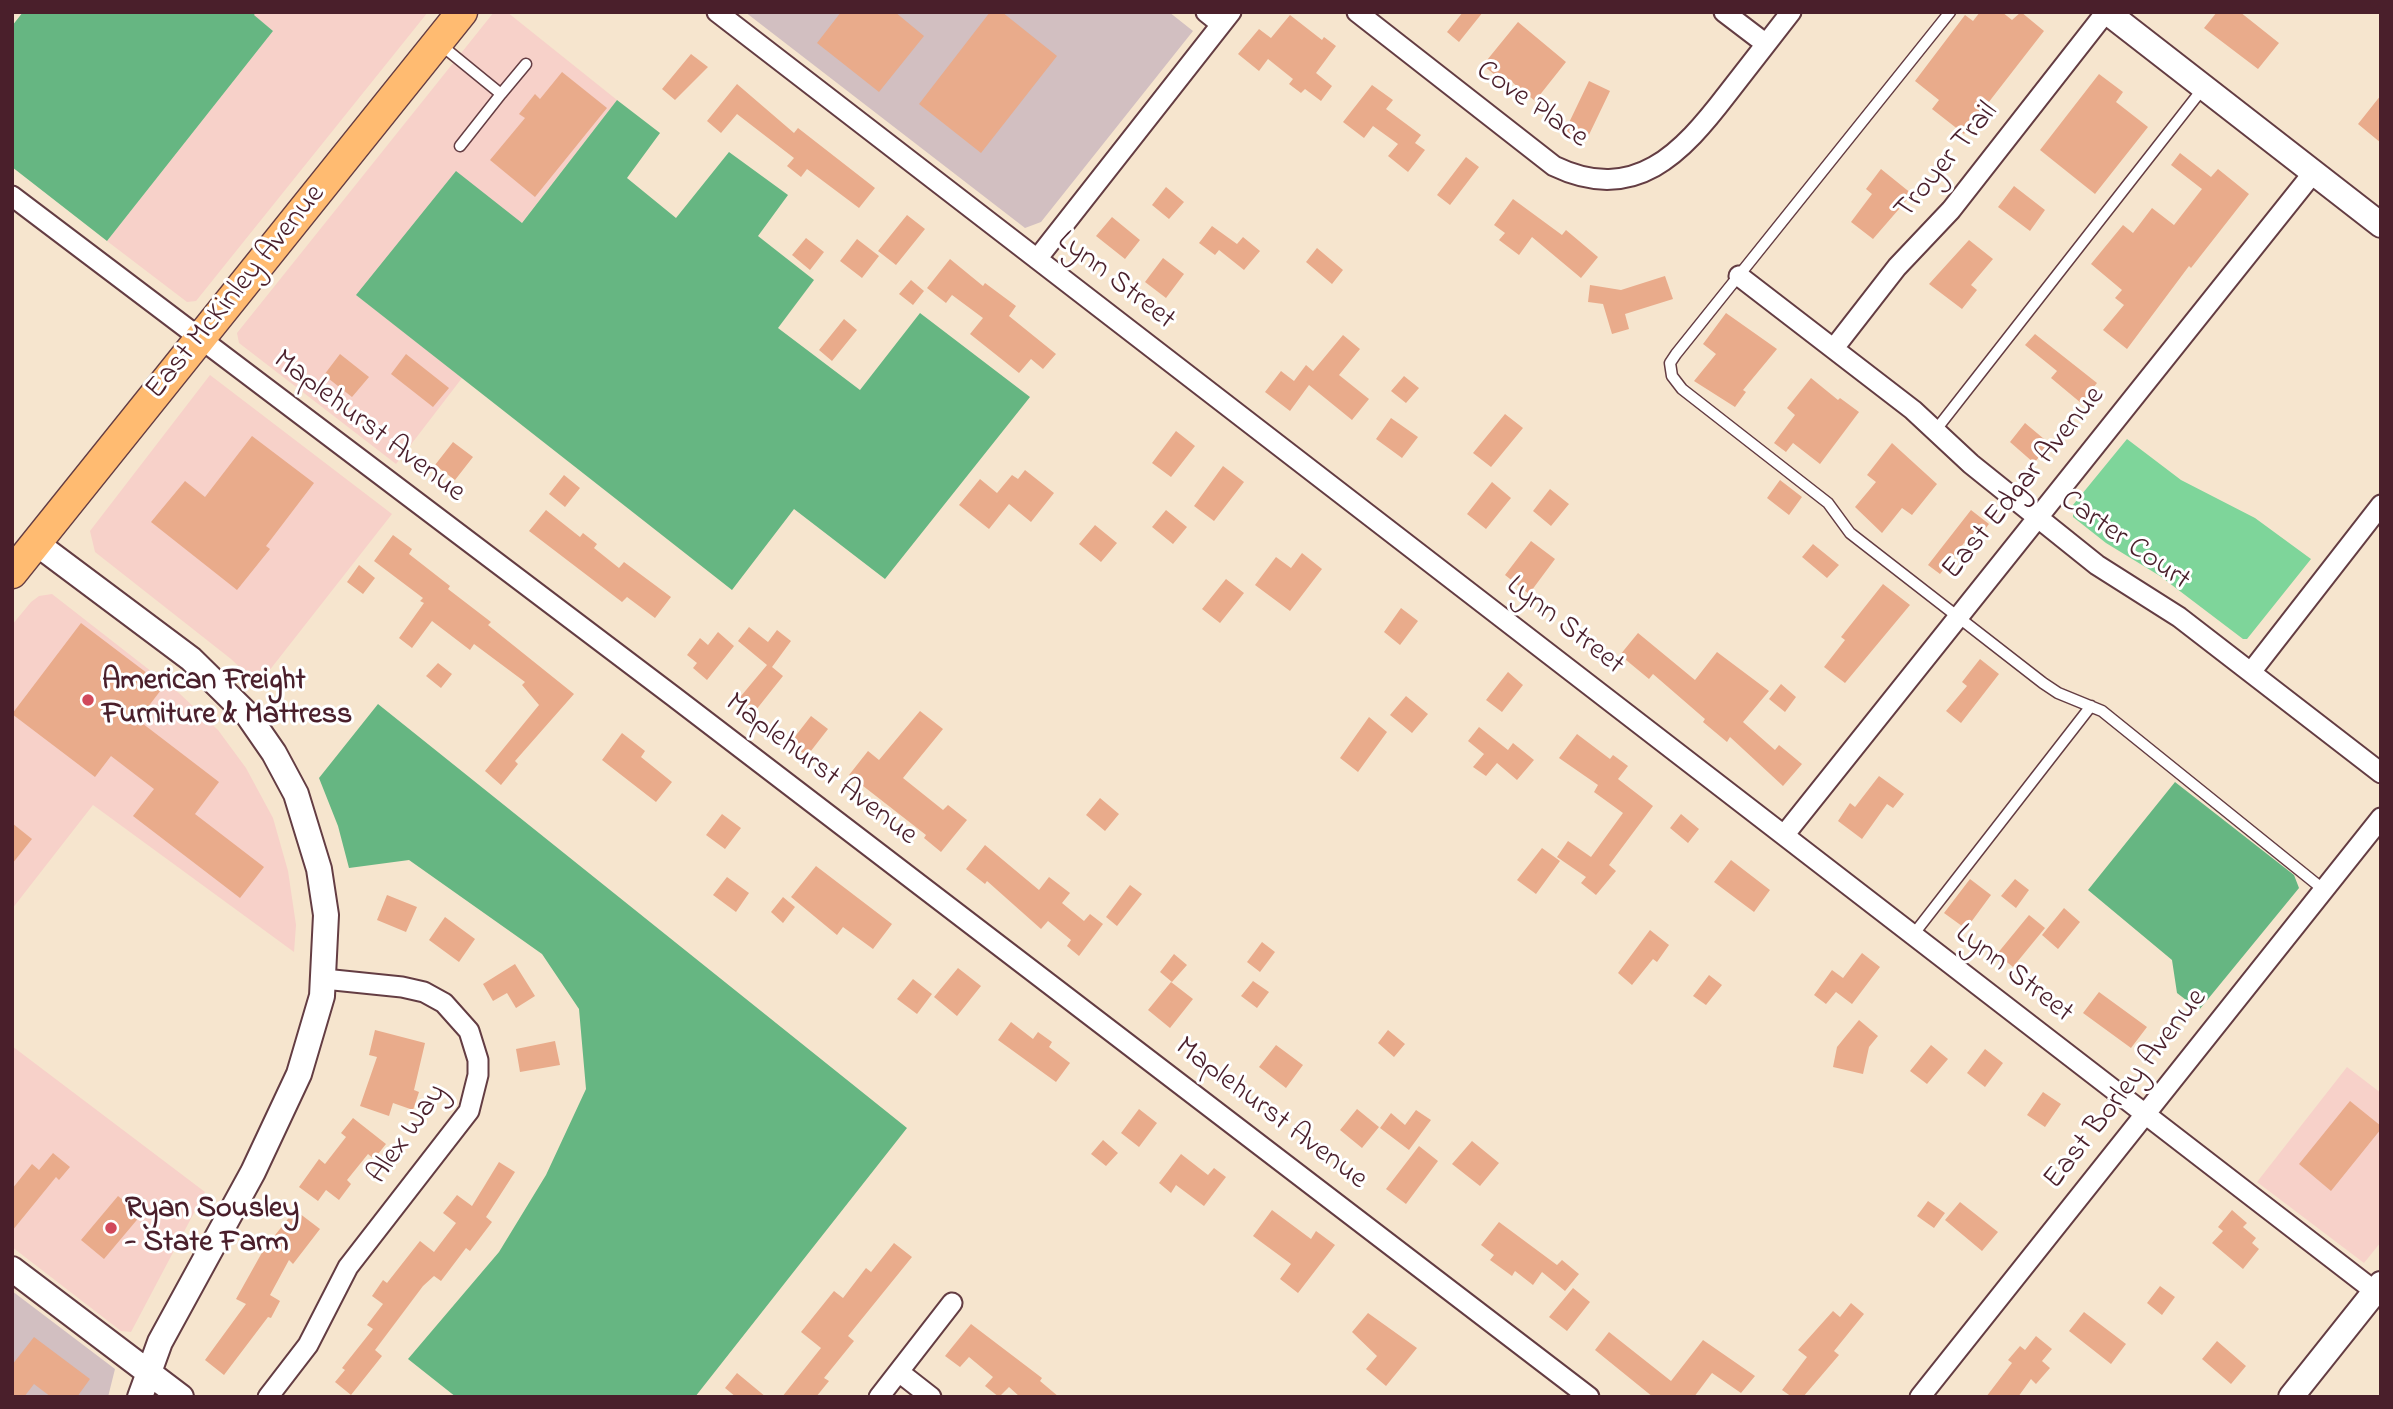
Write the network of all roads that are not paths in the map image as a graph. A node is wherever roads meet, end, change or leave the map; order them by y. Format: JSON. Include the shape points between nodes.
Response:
{"nodes":[{"id":1,"x":462,"y":12,"type":"edge"},
{"id":2,"x":717,"y":12,"type":"edge"},
{"id":3,"x":1357,"y":12,"type":"edge"},
{"id":4,"x":1724,"y":12,"type":"edge"},
{"id":5,"x":1791,"y":12,"type":"edge"},
{"id":6,"x":1950,"y":12,"type":"edge"},
{"id":7,"x":2107,"y":12,"type":"edge"},
{"id":8,"x":1219,"y":16,"type":"edge"},
{"id":9,"x":438,"y":42,"type":"junction"},
{"id":10,"x":1766,"y":44,"type":"junction"},
{"id":11,"x":526,"y":64,"type":"dead end"},
{"id":12,"x":2204,"y":88,"type":"junction"},
{"id":13,"x":501,"y":94,"type":"junction"},
{"id":14,"x":460,"y":146,"type":"dead end"},
{"id":15,"x":2313,"y":173,"type":"junction"},
{"id":16,"x":12,"y":196,"type":"edge"},
{"id":17,"x":2381,"y":225,"type":"edge"},
{"id":18,"x":1037,"y":259,"type":"junction"},
{"id":19,"x":1739,"y":276,"type":"junction"},
{"id":20,"x":200,"y":338,"type":"junction"},
{"id":21,"x":1834,"y":348,"type":"junction"},
{"id":22,"x":1935,"y":430,"type":"junction"},
{"id":23,"x":2381,"y":505,"type":"edge"},
{"id":24,"x":2037,"y":516,"type":"junction"},
{"id":25,"x":36,"y":543,"type":"junction"},
{"id":26,"x":12,"y":573,"type":"edge"},
{"id":27,"x":1957,"y":616,"type":"junction"},
{"id":28,"x":2251,"y":673,"type":"junction"},
{"id":29,"x":2091,"y":706,"type":"junction"},
{"id":30,"x":2381,"y":773,"type":"edge"},
{"id":31,"x":2381,"y":818,"type":"edge"},
{"id":32,"x":1785,"y":834,"type":"junction"},
{"id":33,"x":2324,"y":890,"type":"junction"},
{"id":34,"x":1913,"y":935,"type":"junction"},
{"id":35,"x":324,"y":979,"type":"junction"},
{"id":36,"x":2143,"y":1114,"type":"junction"},
{"id":37,"x":12,"y":1269,"type":"edge"},
{"id":38,"x":2379,"y":1290,"type":"edge"},
{"id":39,"x":952,"y":1303,"type":"dead end"},
{"id":40,"x":147,"y":1371,"type":"junction"},
{"id":41,"x":899,"y":1372,"type":"junction"},
{"id":42,"x":140,"y":1397,"type":"edge"},
{"id":43,"x":181,"y":1397,"type":"edge"},
{"id":44,"x":268,"y":1397,"type":"edge"},
{"id":45,"x":879,"y":1397,"type":"edge"},
{"id":46,"x":931,"y":1397,"type":"edge"},
{"id":47,"x":1589,"y":1397,"type":"edge"},
{"id":48,"x":1920,"y":1397,"type":"edge"},
{"id":49,"x":2291,"y":1397,"type":"edge"}],
"edges":[{"from":1,"to":9,"type":"main road","name":"East McKinley Avenue"},
{"from":2,"to":18,"type":"street","name":"Lynn Street"},
{"from":3,"to":10,"type":"street","name":"Cove Place","via":[[1554,166],[1593,179],[1634,176],[1684,146]]},
{"from":4,"to":10,"type":"street"},
{"from":5,"to":10,"type":"street","name":"Cove Place"},
{"from":6,"to":19,"type":"lane"},
{"from":7,"to":12,"type":"street"},
{"from":7,"to":21,"type":"street","name":"Troyer Trail","via":[[1951,210],[1897,267]]},
{"from":8,"to":18,"type":"street"},
{"from":9,"to":13,"type":"lane"},
{"from":9,"to":20,"type":"main road","name":"East McKinley Avenue"},
{"from":11,"to":13,"type":"lane"},
{"from":12,"to":15,"type":"street"},
{"from":12,"to":22,"type":"lane"},
{"from":13,"to":14,"type":"lane"},
{"from":15,"to":17,"type":"street"},
{"from":15,"to":24,"type":"street","name":"East Edgar Avenue"},
{"from":16,"to":20,"type":"street","name":"Maplehurst Avenue"},
{"from":18,"to":32,"type":"street","name":"Lynn Street"},
{"from":19,"to":21,"type":"street","name":"Carter Court"},
{"from":19,"to":27,"type":"lane","via":[[1676,354],[1670,363],[1672,376],[1682,389],[1828,503],[1850,533]]},
{"from":20,"to":25,"type":"main road","name":"East McKinley Avenue"},
{"from":20,"to":47,"type":"street","name":"Maplehurst Avenue"},
{"from":21,"to":22,"type":"street","name":"Carter Court"},
{"from":22,"to":24,"type":"street","name":"Carter Court"},
{"from":23,"to":28,"type":"street"},
{"from":24,"to":27,"type":"street","name":"East Edgar Avenue"},
{"from":24,"to":28,"type":"street","name":"Carter Court","via":[[2097,565],[2179,617]]},
{"from":25,"to":26,"type":"main road","name":"East McKinley Avenue"},
{"from":25,"to":35,"type":"street","via":[[215,680],[247,714],[274,753],[299,804],[320,869],[326,915]]},
{"from":27,"to":29,"type":"lane","via":[[2051,688]]},
{"from":27,"to":32,"type":"street","name":"East Edgar Avenue"},
{"from":28,"to":30,"type":"street","name":"Carter Court"},
{"from":29,"to":33,"type":"lane"},
{"from":29,"to":34,"type":"lane"},
{"from":31,"to":33,"type":"street","name":"East Borley Avenue"},
{"from":32,"to":34,"type":"street","name":"Lynn Street"},
{"from":33,"to":36,"type":"street","name":"East Borley Avenue"},
{"from":34,"to":36,"type":"street","name":"Lynn Street"},
{"from":35,"to":40,"type":"street","via":[[312,1035],[284,1111]]},
{"from":35,"to":44,"type":"street","name":"Alex Way","via":[[402,987],[444,1003],[469,1031],[478,1075],[469,1111],[348,1267],[309,1345]]},
{"from":36,"to":38,"type":"street","name":"Lynn Street"},
{"from":36,"to":48,"type":"street","name":"East Borley Avenue"},
{"from":37,"to":40,"type":"street"},
{"from":38,"to":49,"type":"street"},
{"from":39,"to":41,"type":"street"},
{"from":40,"to":42,"type":"street"},
{"from":40,"to":43,"type":"street"},
{"from":41,"to":45,"type":"street"},
{"from":41,"to":46,"type":"street"}]}
